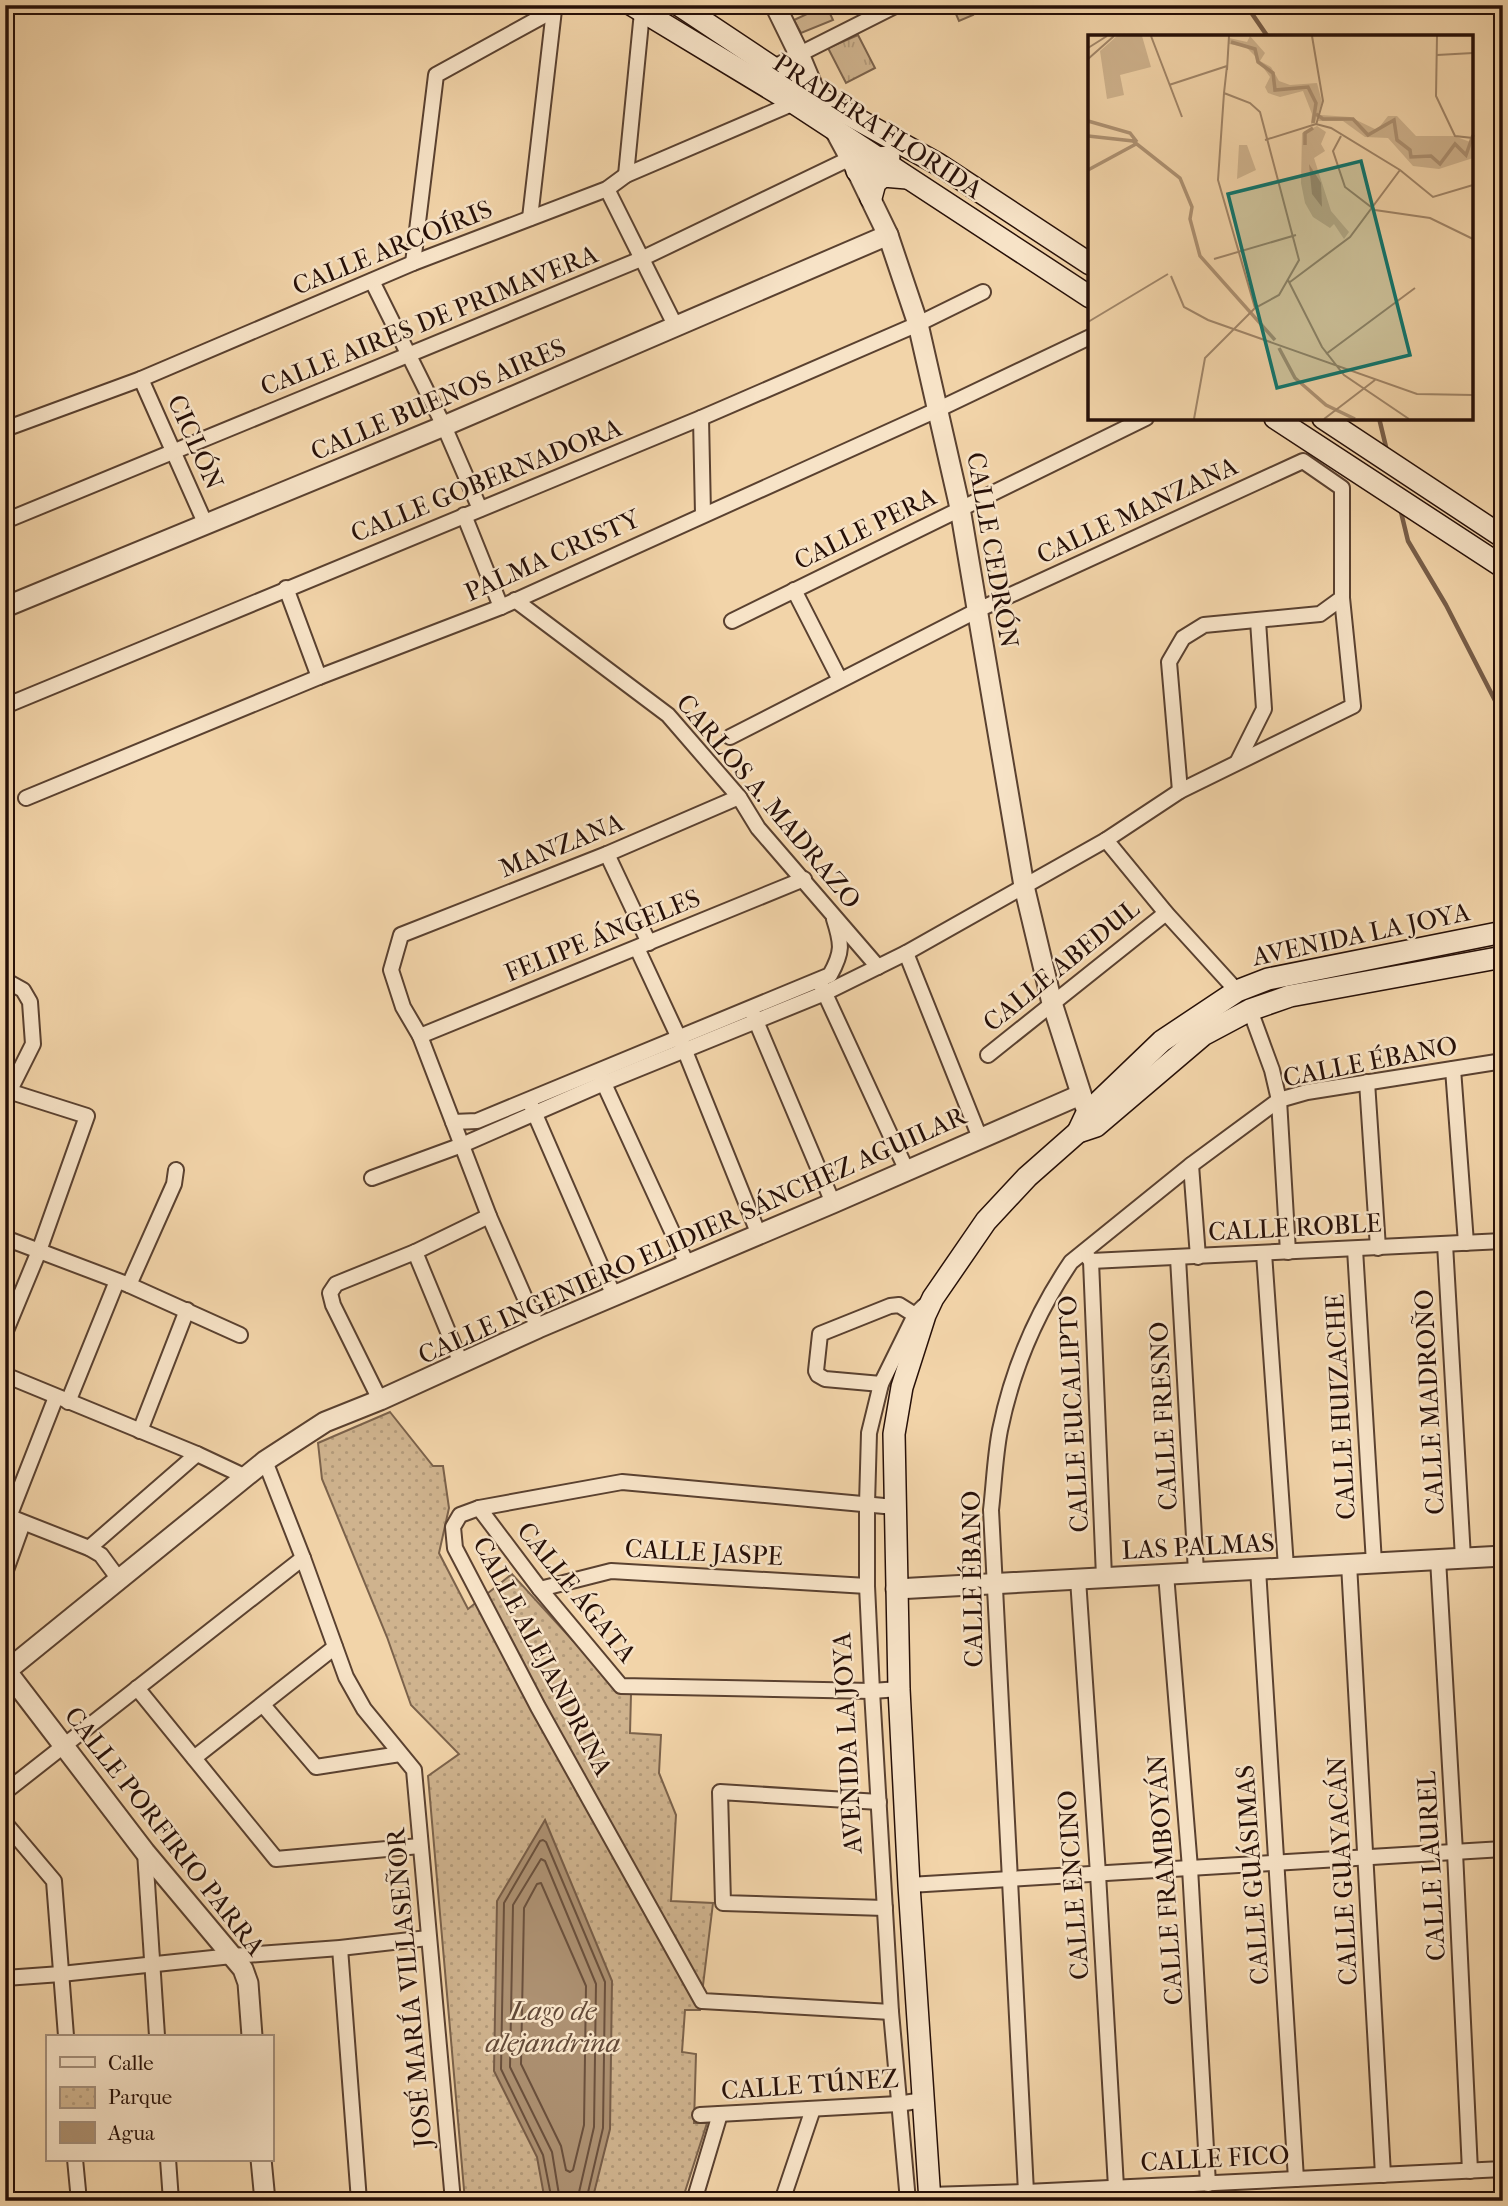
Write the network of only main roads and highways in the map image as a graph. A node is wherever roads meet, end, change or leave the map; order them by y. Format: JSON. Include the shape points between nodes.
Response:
{"nodes":[{"id":1,"x":679,"y":5,"type":"edge"},
{"id":2,"x":637,"y":8,"type":"edge"},
{"id":3,"x":733,"y":66,"type":"junction"},
{"id":4,"x":774,"y":66,"type":"junction"},
{"id":5,"x":862,"y":159,"type":"junction"},
{"id":6,"x":938,"y":164,"type":"junction"},
{"id":7,"x":907,"y":178,"type":"junction"},
{"id":8,"x":871,"y":198,"type":"road end"},
{"id":9,"x":1088,"y":263,"type":"edge"},
{"id":10,"x":1088,"y":296,"type":"edge"},
{"id":11,"x":1278,"y":420,"type":"edge"},
{"id":12,"x":1326,"y":420,"type":"edge"},
{"id":13,"x":1503,"y":537,"type":"edge"},
{"id":14,"x":1503,"y":568,"type":"edge"},
{"id":15,"x":1503,"y":932,"type":"edge"},
{"id":16,"x":1503,"y":957,"type":"edge"},
{"id":17,"x":1085,"y":1116,"type":"junction"},
{"id":18,"x":930,"y":2198,"type":"edge"}],
"edges":[{"from":1,"to":4,"type":"main road","name":"PRADERA FLORIDA"},
{"from":2,"to":3,"type":"main road","name":"PRADERA FLORIDA"},
{"from":3,"to":4,"type":"main road"},
{"from":3,"to":5,"type":"main road","name":"PRADERA FLORIDA","via":[[834,130]]},
{"from":4,"to":6,"type":"main road","name":"PRADERA FLORIDA","via":[[817,97]]},
{"from":5,"to":6,"type":"main road","via":[[909,155]]},
{"from":5,"to":7,"type":"main road","name":"PRADERA FLORIDA"},
{"from":6,"to":9,"type":"main road","name":"PRADERA FLORIDA"},
{"from":7,"to":8,"type":"main road","via":[[883,176],[875,183]]},
{"from":7,"to":10,"type":"main road","name":"PRADERA FLORIDA"},
{"from":11,"to":14,"type":"main road"},
{"from":12,"to":13,"type":"main road"},
{"from":15,"to":17,"type":"main road","name":"AVENIDA LA JOYA","via":[[1268,979],[1237,991],[1162,1041]]},
{"from":16,"to":17,"type":"main road","name":"AVENIDA LA JOYA","via":[[1290,996],[1250,1010],[1203,1035]]},
{"from":17,"to":18,"type":"main road","name":"AVENIDA LA JOYA","via":[[986,1222],[933,1298],[902,1387],[894,1434],[899,1689]]}]}
